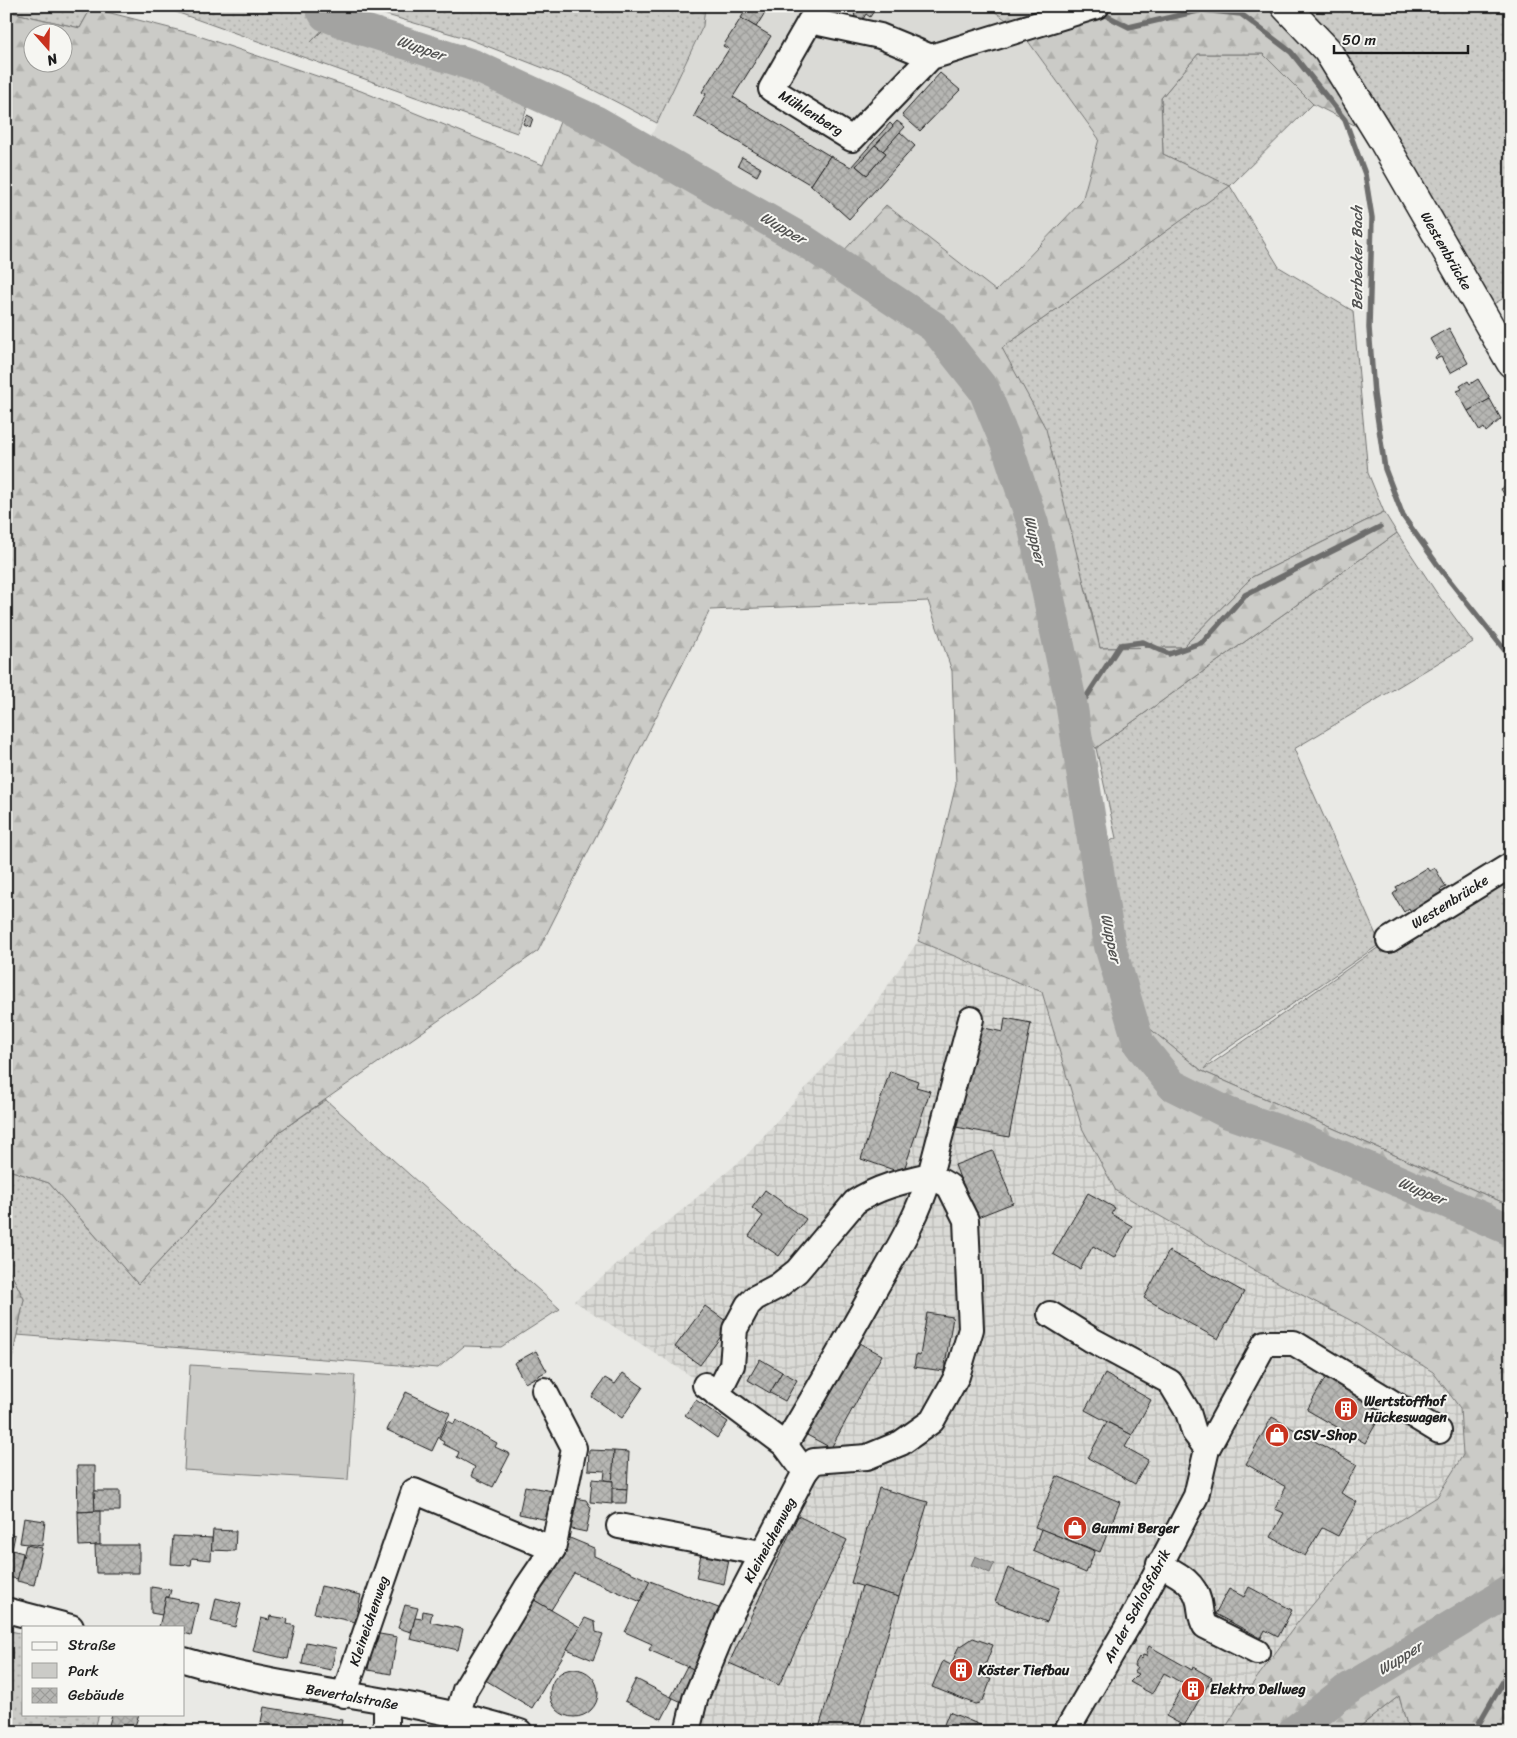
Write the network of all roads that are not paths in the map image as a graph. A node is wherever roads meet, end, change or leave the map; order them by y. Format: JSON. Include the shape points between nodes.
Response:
{"nodes":[{"id":1,"x":1285,"y":6,"type":"edge"},
{"id":2,"x":1092,"y":8,"type":"edge"},
{"id":3,"x":932,"y":57,"type":"junction"},
{"id":4,"x":1511,"y":362,"type":"edge"},
{"id":5,"x":1511,"y":865,"type":"edge"},
{"id":6,"x":1389,"y":940,"type":"dead end"},
{"id":7,"x":970,"y":1019,"type":"dead end"},
{"id":8,"x":930,"y":1175,"type":"junction"},
{"id":9,"x":1050,"y":1314,"type":"dead end"},
{"id":10,"x":544,"y":1390,"type":"dead end"},
{"id":11,"x":1439,"y":1430,"type":"dead end"},
{"id":12,"x":785,"y":1445,"type":"junction"},
{"id":13,"x":1208,"y":1448,"type":"junction"},
{"id":14,"x":805,"y":1472,"type":"junction"},
{"id":15,"x":619,"y":1526,"type":"dead end"},
{"id":16,"x":553,"y":1549,"type":"junction"},
{"id":17,"x":761,"y":1553,"type":"junction"},
{"id":18,"x":1159,"y":1564,"type":"junction"},
{"id":19,"x":6,"y":1610,"type":"edge"},
{"id":20,"x":66,"y":1626,"type":"edge"},
{"id":21,"x":1257,"y":1652,"type":"dead end"},
{"id":22,"x":185,"y":1660,"type":"edge"},
{"id":23,"x":344,"y":1695,"type":"junction"},
{"id":24,"x":386,"y":1702,"type":"junction"},
{"id":25,"x":458,"y":1716,"type":"junction"},
{"id":26,"x":386,"y":1732,"type":"edge"},
{"id":27,"x":520,"y":1732,"type":"edge"},
{"id":28,"x":687,"y":1732,"type":"edge"},
{"id":29,"x":1066,"y":1732,"type":"edge"}],
"edges":[{"from":1,"to":4,"type":"main road","name":"Westenbrücke","via":[[1326,50],[1382,139]]},
{"from":2,"to":3,"type":"street","name":"Mühlenberg"},
{"from":3,"to":3,"type":"street","name":"Mühlenberg","via":[[880,36],[810,20],[771,89],[852,139]]},
{"from":5,"to":6,"type":"street","name":"Westenbrücke"},
{"from":7,"to":8,"type":"street"},
{"from":8,"to":12,"type":"street","via":[[903,1239],[824,1383]]},
{"from":8,"to":12,"type":"street","via":[[901,1181],[855,1202],[797,1271],[755,1298],[741,1315],[735,1330],[732,1364],[711,1390]]},
{"from":8,"to":14,"type":"street","via":[[948,1186],[966,1220],[971,1329],[957,1376],[932,1421],[901,1443],[867,1457],[814,1461]]},
{"from":9,"to":13,"type":"street","via":[[1170,1382],[1188,1412],[1194,1432]]},
{"from":10,"to":16,"type":"street","via":[[574,1448]]},
{"from":11,"to":13,"type":"street","name":"An der Schloßfabrik","via":[[1294,1343],[1265,1343]]},
{"from":12,"to":14,"type":"street"},
{"from":13,"to":18,"type":"street","name":"An der Schloßfabrik","via":[[1196,1496]]},
{"from":14,"to":17,"type":"street","name":"Kleineichenweg"},
{"from":15,"to":17,"type":"street"},
{"from":16,"to":23,"type":"street","name":"Kleineichenweg","via":[[414,1491]]},
{"from":16,"to":25,"type":"street","via":[[465,1690]]},
{"from":17,"to":28,"type":"street","name":"Kleineichenweg","via":[[713,1654],[695,1699]]},
{"from":18,"to":21,"type":"street","via":[[1191,1584],[1205,1626]]},
{"from":18,"to":29,"type":"street","name":"An der Schloßfabrik","via":[[1133,1617]]},
{"from":19,"to":20,"type":"street"},
{"from":22,"to":23,"type":"street","name":"Bevertalstraße","via":[[224,1672]]},
{"from":23,"to":24,"type":"street","name":"Bevertalstraße"},
{"from":24,"to":25,"type":"street","name":"Bevertalstraße"},
{"from":24,"to":26,"type":"street"},
{"from":25,"to":27,"type":"street","name":"Bevertalstraße"}]}
